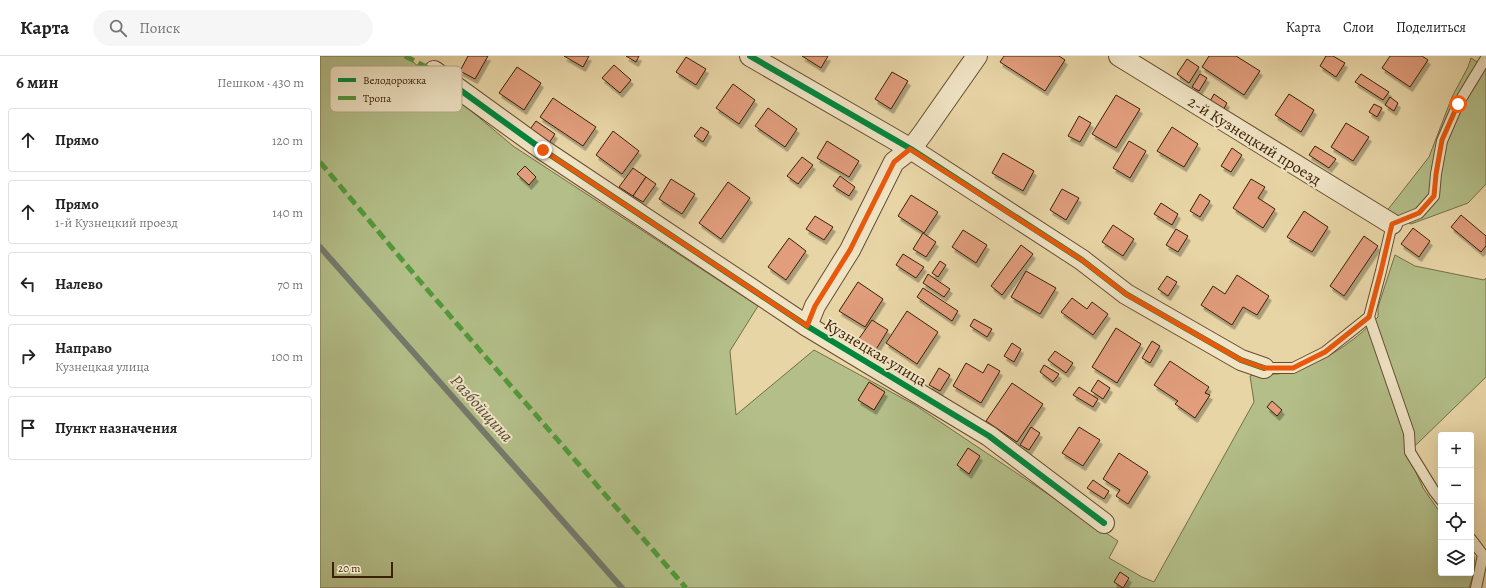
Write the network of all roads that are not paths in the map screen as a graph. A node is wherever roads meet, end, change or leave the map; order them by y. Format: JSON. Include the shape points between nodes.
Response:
{"nodes":[{"id":1,"x":750,"y":56,"type":"edge"},
{"id":2,"x":977,"y":56,"type":"edge"},
{"id":3,"x":1118,"y":56,"type":"edge"},
{"id":4,"x":1486,"y":58,"type":"edge"},
{"id":5,"x":462,"y":91,"type":"edge"},
{"id":6,"x":910,"y":149,"type":"junction"},
{"id":7,"x":1392,"y":224,"type":"junction"},
{"id":8,"x":1369,"y":317,"type":"junction"},
{"id":9,"x":807,"y":326,"type":"junction"},
{"id":10,"x":1264,"y":368,"type":"joint"},
{"id":11,"x":1438,"y":496,"type":"edge"},
{"id":12,"x":1104,"y":523,"type":"dead end"},
{"id":13,"x":1472,"y":540,"type":"edge"},
{"id":14,"x":1484,"y":555,"type":"edge"},
{"id":15,"x":1476,"y":588,"type":"edge"}],
"edges":[{"from":1,"to":6,"type":"street"},
{"from":2,"to":6,"type":"street"},
{"from":3,"to":7,"type":"street","name":"2-й Кузнецкий проезд"},
{"from":4,"to":7,"type":"lane","via":[[1458,104],[1442,140],[1434,196],[1419,213]]},
{"from":5,"to":9,"type":"street","name":"Кузнецкая улица","via":[[543,150]]},
{"from":6,"to":9,"type":"street","via":[[894,162],[850,250],[815,306]]},
{"from":6,"to":10,"type":"street","via":[[1082,260],[1126,294],[1241,360]]},
{"from":7,"to":8,"type":"lane"},
{"from":8,"to":10,"type":"lane","via":[[1325,352],[1293,368]]},
{"from":8,"to":11,"type":"lane","via":[[1409,433],[1410,452]]},
{"from":9,"to":12,"type":"street","name":"Кузнецкая улица","via":[[989,436]]},
{"from":13,"to":14,"type":"lane"},
{"from":14,"to":15,"type":"lane"}]}
